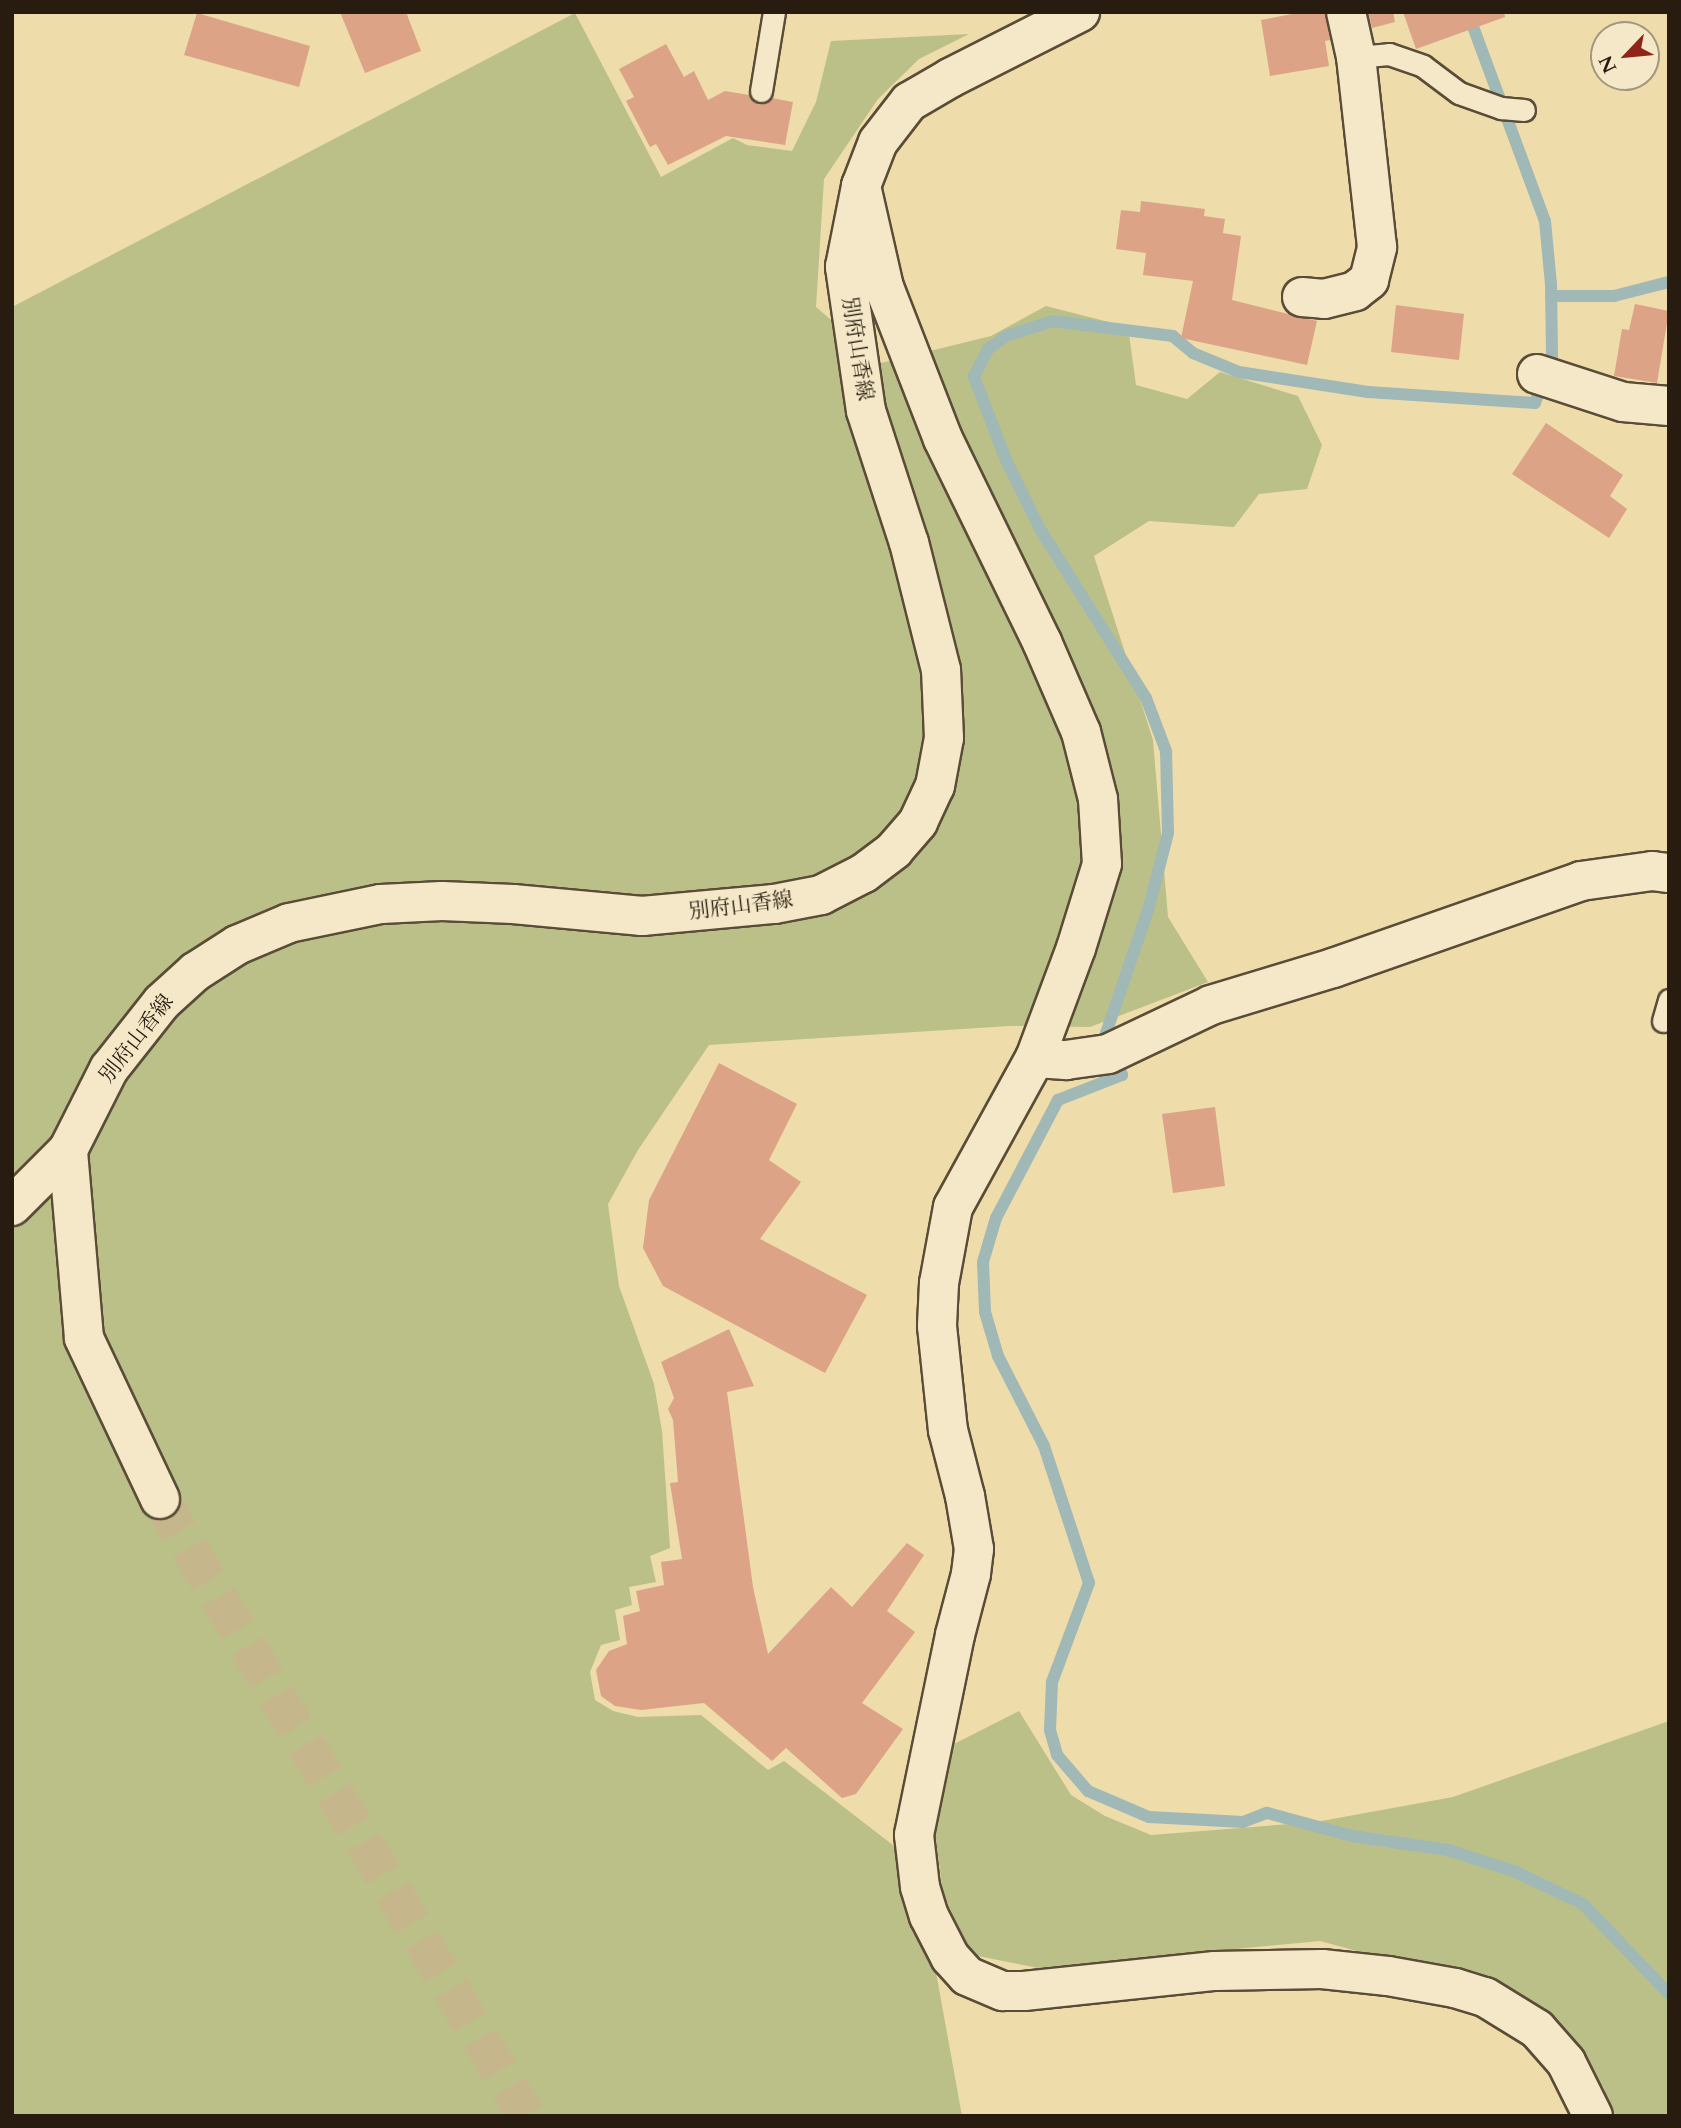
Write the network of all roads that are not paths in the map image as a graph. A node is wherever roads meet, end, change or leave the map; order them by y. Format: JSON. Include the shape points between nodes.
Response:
{"nodes":[{"id":1,"x":774,"y":12,"type":"edge"},
{"id":2,"x":1080,"y":12,"type":"edge"},
{"id":3,"x":1346,"y":12,"type":"edge"},
{"id":4,"x":1356,"y":57,"type":"junction"},
{"id":5,"x":761,"y":91,"type":"dead end"},
{"id":6,"x":1524,"y":110,"type":"dead end"},
{"id":7,"x":861,"y":186,"type":"junction"},
{"id":8,"x":1302,"y":297,"type":"dead end"},
{"id":9,"x":1537,"y":374,"type":"dead end"},
{"id":10,"x":1669,"y":406,"type":"edge"},
{"id":11,"x":1669,"y":873,"type":"edge"},
{"id":12,"x":1669,"y":1000,"type":"edge"},
{"id":13,"x":1663,"y":1021,"type":"dead end"},
{"id":14,"x":1035,"y":1058,"type":"junction"},
{"id":15,"x":68,"y":1150,"type":"junction"},
{"id":16,"x":12,"y":1206,"type":"edge"},
{"id":17,"x":160,"y":1499,"type":"tunnel mouth"},
{"id":18,"x":1593,"y":2116,"type":"edge"}],
"edges":[{"from":1,"to":5,"type":"lane"},
{"from":2,"to":7,"type":"street","name":"別府山香線","via":[[909,102],[878,142]]},
{"from":3,"to":4,"type":"street"},
{"from":4,"to":6,"type":"lane","via":[[1389,54],[1423,66],[1458,93],[1501,108]]},
{"from":4,"to":8,"type":"street","via":[[1377,247],[1368,279],[1355,291],[1324,299]]},
{"from":7,"to":14,"type":"street","via":[[884,287],[943,439],[1081,732],[1098,799],[1102,864]]},
{"from":7,"to":15,"type":"street","name":"別府山香線","via":[[845,267],[866,411],[909,543],[941,670],[944,738],[935,786],[918,822],[894,850],[864,873],[821,895],[774,904],[642,916],[442,901],[381,904],[289,923],[237,945],[195,972],[162,1002],[109,1069]]},
{"from":9,"to":10,"type":"street","via":[[1623,402]]},
{"from":11,"to":14,"type":"street","via":[[1652,871],[1581,881],[1333,968],[1211,1005],[1108,1054],[1066,1060]]},
{"from":12,"to":13,"type":"lane"},
{"from":14,"to":18,"type":"street","via":[[953,1207],[939,1283],[937,1326],[948,1430],[974,1549],[914,1835],[920,1887],[939,1937],[967,1976],[1003,1990],[1215,1971],[1322,1969],[1455,1988],[1485,1997],[1537,2029],[1566,2062]]},
{"from":15,"to":16,"type":"street"},
{"from":15,"to":17,"type":"street","via":[[84,1338]]}]}
